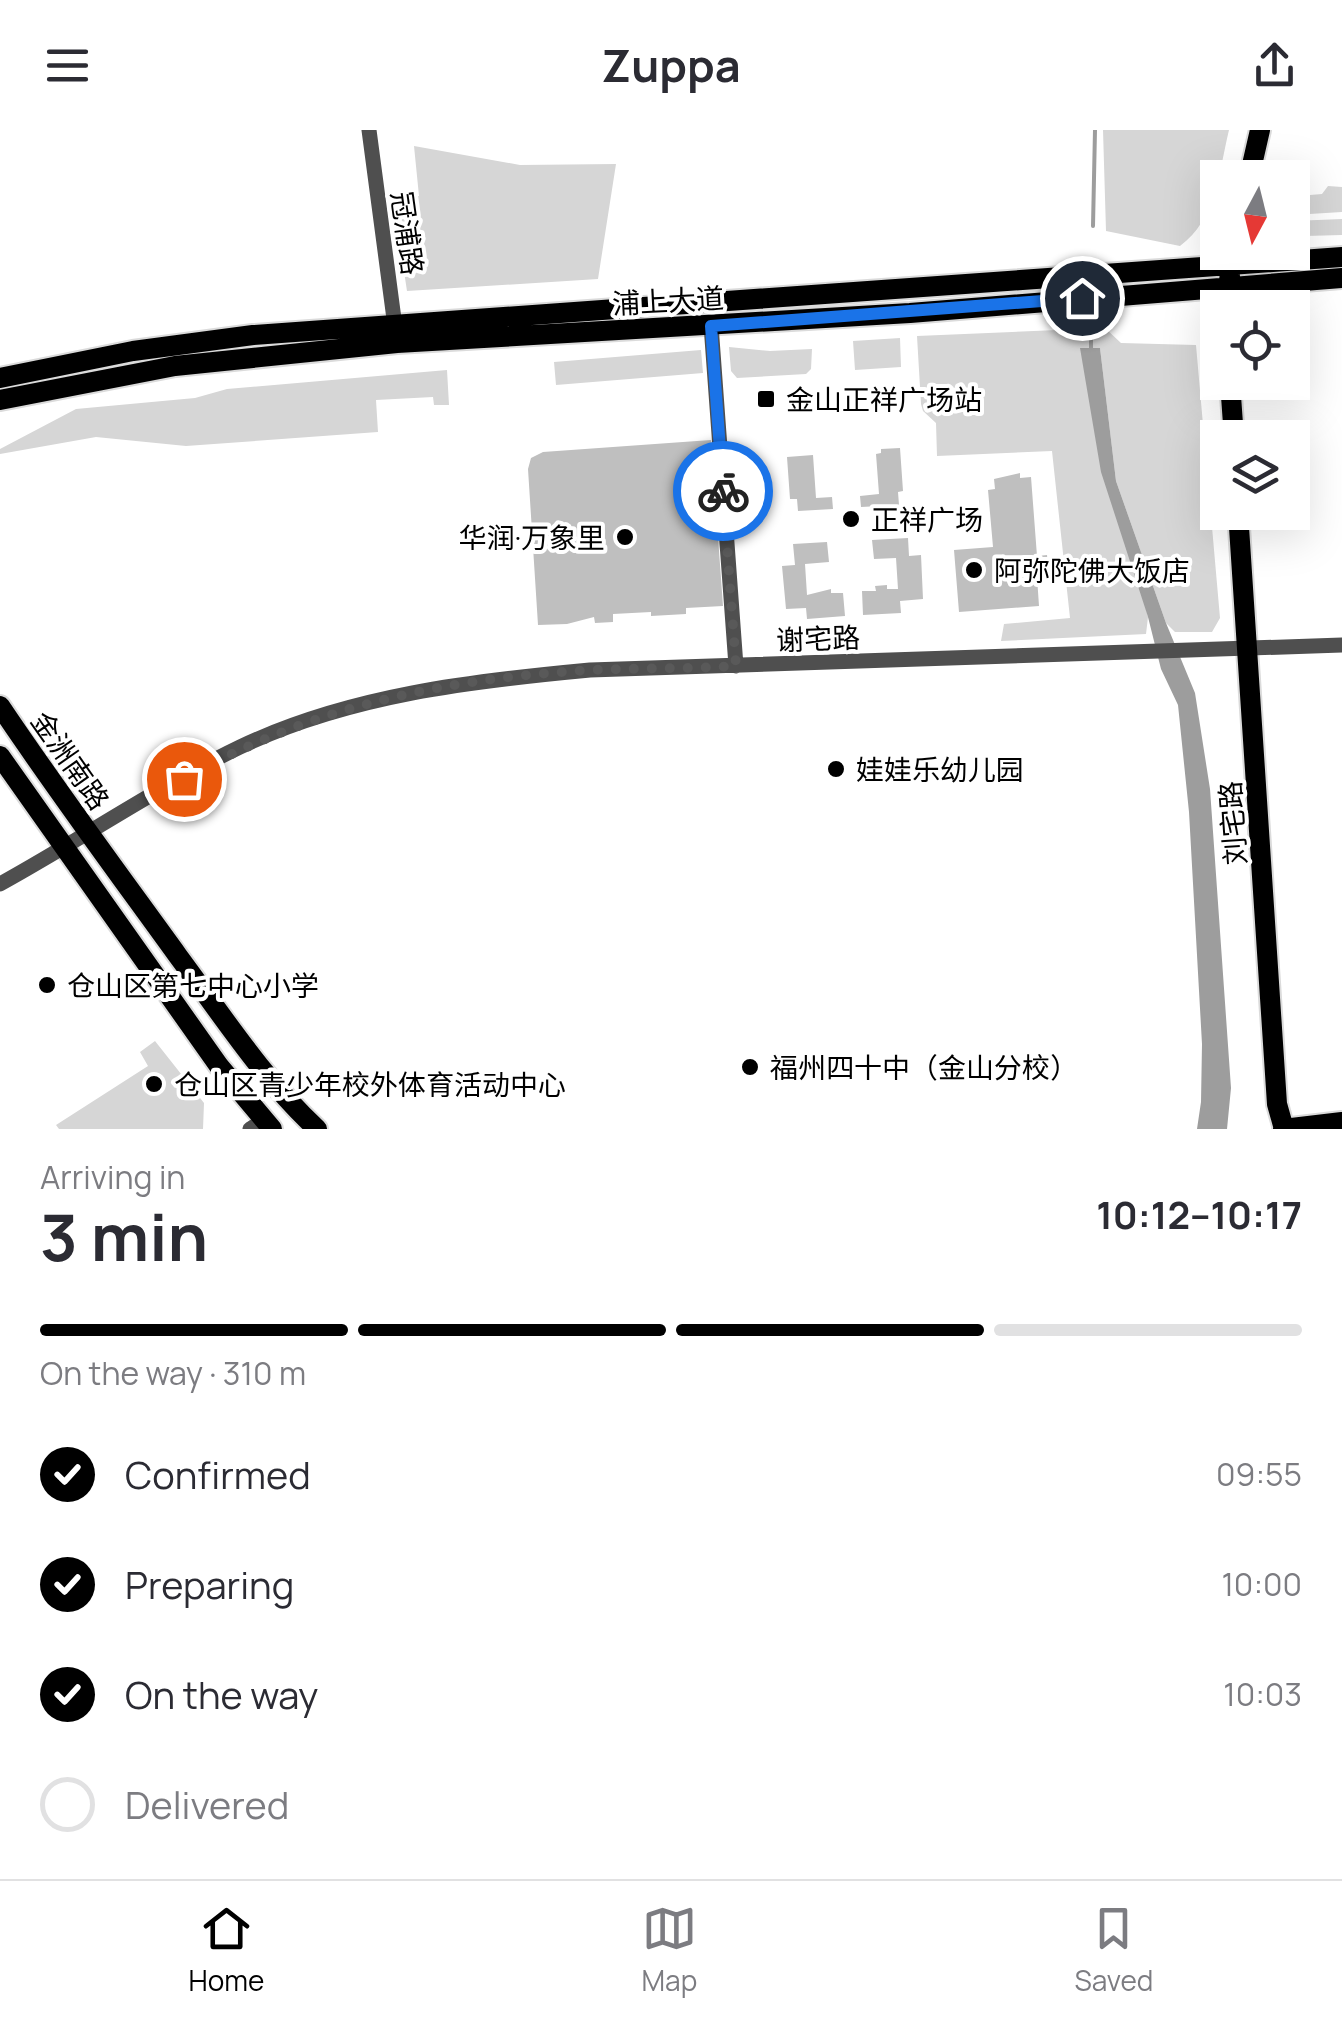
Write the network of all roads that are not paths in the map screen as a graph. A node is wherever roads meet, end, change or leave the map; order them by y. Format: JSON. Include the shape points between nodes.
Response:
{"nodes":[{"id":1,"x":368,"y":130,"type":"edge"},
{"id":2,"x":1260,"y":130,"type":"edge"},
{"id":3,"x":1253,"y":160,"type":"edge"},
{"id":4,"x":1310,"y":257,"type":"edge"},
{"id":5,"x":1342,"y":257,"type":"edge"},
{"id":6,"x":1200,"y":262,"type":"edge"},
{"id":7,"x":1342,"y":278,"type":"edge"},
{"id":8,"x":1269,"y":290,"type":"edge"},
{"id":9,"x":1200,"y":298,"type":"edge"},
{"id":10,"x":711,"y":326,"type":"junction"},
{"id":11,"x":396,"y":333,"type":"junction"},
{"id":12,"x":0,"y":378,"type":"edge"},
{"id":13,"x":0,"y":400,"type":"edge"},
{"id":14,"x":1239,"y":530,"type":"edge"},
{"id":15,"x":1342,"y":645,"type":"edge"},
{"id":16,"x":1248,"y":648,"type":"junction"},
{"id":17,"x":736,"y":666,"type":"junction"},
{"id":18,"x":0,"y":706,"type":"edge"},
{"id":19,"x":0,"y":756,"type":"edge"},
{"id":20,"x":88,"y":834,"type":"junction"},
{"id":21,"x":65,"y":847,"type":"junction"},
{"id":22,"x":0,"y":884,"type":"edge"},
{"id":23,"x":1342,"y":1122,"type":"edge"},
{"id":24,"x":262,"y":1126,"type":"edge"},
{"id":25,"x":317,"y":1129,"type":"edge"},
{"id":26,"x":1284,"y":1129,"type":"edge"}],
"edges":[{"from":1,"to":11,"type":"street","name":"冠浦路"},
{"from":2,"to":3,"type":"main road"},
{"from":4,"to":5,"type":"main road","name":"浦上大道"},
{"from":6,"to":11,"type":"main road","name":"浦上大道"},
{"from":7,"to":8,"type":"main road","name":"浦上大道"},
{"from":9,"to":10,"type":"main road","name":"浦上大道"},
{"from":10,"to":11,"type":"main road","name":"浦上大道"},
{"from":10,"to":17,"type":"street"},
{"from":11,"to":12,"type":"main road","name":"浦上大道","via":[[192,342]]},
{"from":11,"to":13,"type":"main road","name":"浦上大道","via":[[144,370]]},
{"from":14,"to":16,"type":"main road","name":"刘宅路"},
{"from":15,"to":16,"type":"street","name":"谢宅路"},
{"from":16,"to":17,"type":"street","name":"谢宅路"},
{"from":16,"to":26,"type":"main road","name":"刘宅路","via":[[1277,1104]]},
{"from":17,"to":20,"type":"street","name":"谢宅路","via":[[590,670],[382,699],[241,747]]},
{"from":18,"to":20,"type":"main road","name":"金洲南路"},
{"from":19,"to":21,"type":"main road","name":"金洲南路"},
{"from":20,"to":21,"type":"street","name":"谢宅路"},
{"from":20,"to":25,"type":"main road","name":"金洲南路","via":[[242,1042]]},
{"from":21,"to":22,"type":"street","name":"谢宅路"},
{"from":21,"to":24,"type":"main road","name":"金洲南路"},
{"from":23,"to":26,"type":"main road"}]}
